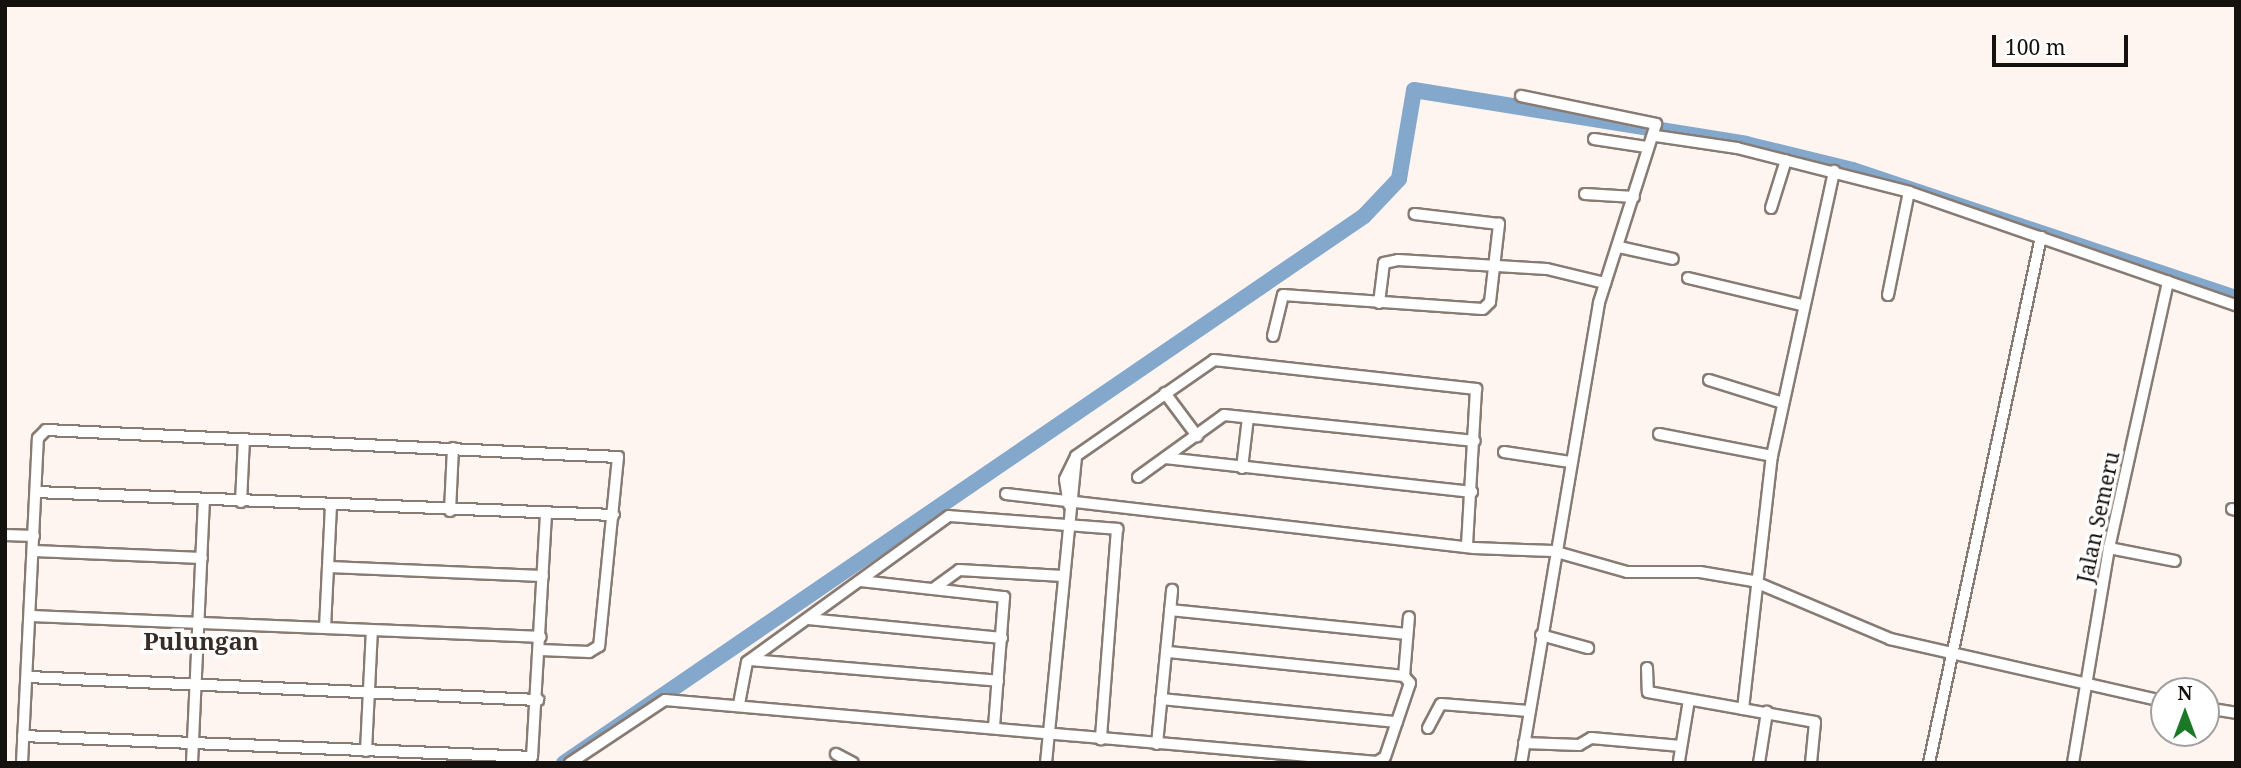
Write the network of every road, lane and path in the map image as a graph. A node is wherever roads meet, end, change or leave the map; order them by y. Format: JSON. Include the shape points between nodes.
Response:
{"nodes":[{"id":1,"x":1521,"y":96,"type":"dead end"},
{"id":2,"x":1656,"y":131,"type":"junction"},
{"id":3,"x":1594,"y":139,"type":"dead end"},
{"id":4,"x":1646,"y":147,"type":"junction"},
{"id":5,"x":1786,"y":160,"type":"junction"},
{"id":6,"x":1834,"y":172,"type":"junction"},
{"id":7,"x":1909,"y":192,"type":"junction"},
{"id":8,"x":1585,"y":194,"type":"dead end"},
{"id":9,"x":1633,"y":197,"type":"junction"},
{"id":10,"x":1771,"y":208,"type":"dead end"},
{"id":11,"x":1415,"y":214,"type":"dead end"},
{"id":12,"x":2041,"y":237,"type":"junction"},
{"id":13,"x":1619,"y":247,"type":"junction"},
{"id":14,"x":1672,"y":258,"type":"dead end"},
{"id":15,"x":1492,"y":267,"type":"junction"},
{"id":16,"x":1688,"y":278,"type":"dead end"},
{"id":17,"x":2168,"y":281,"type":"junction"},
{"id":18,"x":1605,"y":283,"type":"junction"},
{"id":19,"x":1888,"y":295,"type":"dead end"},
{"id":20,"x":1379,"y":303,"type":"junction"},
{"id":21,"x":1801,"y":304,"type":"junction"},
{"id":22,"x":2236,"y":305,"type":"edge"},
{"id":23,"x":1273,"y":337,"type":"dead end"},
{"id":24,"x":1709,"y":380,"type":"dead end"},
{"id":25,"x":1165,"y":393,"type":"junction"},
{"id":26,"x":1783,"y":403,"type":"junction"},
{"id":27,"x":1248,"y":418,"type":"junction"},
{"id":28,"x":1659,"y":434,"type":"dead end"},
{"id":29,"x":1197,"y":436,"type":"junction"},
{"id":30,"x":243,"y":439,"type":"junction"},
{"id":31,"x":1475,"y":441,"type":"junction"},
{"id":32,"x":453,"y":448,"type":"junction"},
{"id":33,"x":1504,"y":452,"type":"dead end"},
{"id":34,"x":1772,"y":456,"type":"junction"},
{"id":35,"x":1165,"y":458,"type":"junction"},
{"id":36,"x":1570,"y":462,"type":"junction"},
{"id":37,"x":1242,"y":468,"type":"junction"},
{"id":38,"x":1138,"y":477,"type":"dead end"},
{"id":39,"x":36,"y":492,"type":"junction"},
{"id":40,"x":1472,"y":492,"type":"junction"},
{"id":41,"x":1006,"y":494,"type":"dead end"},
{"id":42,"x":204,"y":501,"type":"junction"},
{"id":43,"x":241,"y":502,"type":"junction"},
{"id":44,"x":331,"y":506,"type":"junction"},
{"id":45,"x":1069,"y":509,"type":"junction"},
{"id":46,"x":450,"y":511,"type":"junction"},
{"id":47,"x":546,"y":515,"type":"junction"},
{"id":48,"x":614,"y":515,"type":"junction"},
{"id":49,"x":5,"y":534,"type":"edge"},
{"id":50,"x":34,"y":536,"type":"junction"},
{"id":51,"x":1467,"y":543,"type":"junction"},
{"id":52,"x":2109,"y":548,"type":"junction"},
{"id":53,"x":34,"y":551,"type":"junction"},
{"id":54,"x":1553,"y":556,"type":"junction"},
{"id":55,"x":202,"y":558,"type":"junction"},
{"id":56,"x":2175,"y":561,"type":"dead end"},
{"id":57,"x":328,"y":567,"type":"junction"},
{"id":58,"x":543,"y":576,"type":"junction"},
{"id":59,"x":1063,"y":576,"type":"junction"},
{"id":60,"x":861,"y":582,"type":"junction"},
{"id":61,"x":1752,"y":587,"type":"junction"},
{"id":62,"x":933,"y":589,"type":"junction"},
{"id":63,"x":1172,"y":590,"type":"dead end"},
{"id":64,"x":1170,"y":610,"type":"junction"},
{"id":65,"x":30,"y":615,"type":"junction"},
{"id":66,"x":1409,"y":617,"type":"dead end"},
{"id":67,"x":808,"y":619,"type":"junction"},
{"id":68,"x":200,"y":622,"type":"junction"},
{"id":69,"x":324,"y":628,"type":"junction"},
{"id":70,"x":372,"y":630,"type":"junction"},
{"id":71,"x":1407,"y":634,"type":"junction"},
{"id":72,"x":1541,"y":635,"type":"junction"},
{"id":73,"x":541,"y":637,"type":"junction"},
{"id":74,"x":1002,"y":638,"type":"junction"},
{"id":75,"x":1588,"y":648,"type":"dead end"},
{"id":76,"x":540,"y":650,"type":"junction"},
{"id":77,"x":1166,"y":652,"type":"junction"},
{"id":78,"x":1950,"y":658,"type":"junction"},
{"id":79,"x":750,"y":660,"type":"junction"},
{"id":80,"x":1647,"y":668,"type":"dead end"},
{"id":81,"x":1404,"y":676,"type":"junction"},
{"id":82,"x":28,"y":677,"type":"junction"},
{"id":83,"x":998,"y":681,"type":"junction"},
{"id":84,"x":196,"y":682,"type":"junction"},
{"id":85,"x":2085,"y":689,"type":"junction"},
{"id":86,"x":369,"y":691,"type":"junction"},
{"id":87,"x":1161,"y":699,"type":"junction"},
{"id":88,"x":2150,"y":699,"type":"edge"},
{"id":89,"x":537,"y":700,"type":"junction"},
{"id":90,"x":1689,"y":700,"type":"junction"},
{"id":91,"x":739,"y":704,"type":"junction"},
{"id":92,"x":1743,"y":709,"type":"junction"},
{"id":93,"x":1529,"y":711,"type":"junction"},
{"id":94,"x":1767,"y":712,"type":"junction"},
{"id":95,"x":1397,"y":722,"type":"junction"},
{"id":96,"x":994,"y":726,"type":"junction"},
{"id":97,"x":1428,"y":728,"type":"dead end"},
{"id":98,"x":1049,"y":732,"type":"junction"},
{"id":99,"x":23,"y":736,"type":"junction"},
{"id":100,"x":1101,"y":739,"type":"junction"},
{"id":101,"x":1524,"y":743,"type":"junction"},
{"id":102,"x":1157,"y":744,"type":"junction"},
{"id":103,"x":193,"y":745,"type":"junction"},
{"id":104,"x":1681,"y":746,"type":"junction"},
{"id":105,"x":366,"y":751,"type":"junction"},
{"id":106,"x":836,"y":754,"type":"dead end"},
{"id":107,"x":1679,"y":761,"type":"edge"},
{"id":108,"x":22,"y":763,"type":"edge"},
{"id":109,"x":192,"y":763,"type":"edge"},
{"id":110,"x":570,"y":763,"type":"edge"},
{"id":111,"x":853,"y":763,"type":"edge"},
{"id":112,"x":1046,"y":763,"type":"edge"},
{"id":113,"x":1521,"y":763,"type":"edge"},
{"id":114,"x":1759,"y":763,"type":"edge"},
{"id":115,"x":1811,"y":763,"type":"edge"},
{"id":116,"x":1929,"y":763,"type":"edge"},
{"id":117,"x":2073,"y":763,"type":"edge"}],
"edges":[{"from":1,"to":2,"type":"street"},
{"from":2,"to":4,"type":"street"},
{"from":2,"to":5,"type":"street"},
{"from":3,"to":4,"type":"street"},
{"from":4,"to":9,"type":"street"},
{"from":5,"to":6,"type":"street"},
{"from":5,"to":10,"type":"street"},
{"from":6,"to":7,"type":"street"},
{"from":6,"to":21,"type":"street"},
{"from":7,"to":12,"type":"street"},
{"from":7,"to":19,"type":"street"},
{"from":8,"to":9,"type":"street"},
{"from":9,"to":13,"type":"street"},
{"from":11,"to":15,"type":"street","via":[[1499,223]]},
{"from":12,"to":17,"type":"street"},
{"from":12,"to":78,"type":"street"},
{"from":13,"to":14,"type":"street"},
{"from":13,"to":18,"type":"street"},
{"from":15,"to":18,"type":"street","via":[[1547,269]]},
{"from":15,"to":20,"type":"street","via":[[1384,263]]},
{"from":15,"to":20,"type":"street","via":[[1490,302],[1483,309]]},
{"from":16,"to":21,"type":"street"},
{"from":17,"to":22,"type":"street"},
{"from":17,"to":52,"type":"street","name":"Jalan Semeru"},
{"from":18,"to":36,"type":"street"},
{"from":20,"to":23,"type":"street","via":[[1283,295]]},
{"from":21,"to":26,"type":"street"},
{"from":24,"to":26,"type":"street"},
{"from":25,"to":29,"type":"street"},
{"from":25,"to":31,"type":"street","via":[[1214,360],[1472,387],[1478,394]]},
{"from":25,"to":45,"type":"street","via":[[1076,456]]},
{"from":26,"to":34,"type":"street"},
{"from":27,"to":29,"type":"street","via":[[1222,416]]},
{"from":27,"to":31,"type":"street"},
{"from":27,"to":37,"type":"street"},
{"from":28,"to":34,"type":"street"},
{"from":29,"to":35,"type":"street"},
{"from":30,"to":32,"type":"street"},
{"from":30,"to":39,"type":"street","via":[[46,430],[38,438]]},
{"from":30,"to":43,"type":"street"},
{"from":31,"to":40,"type":"street"},
{"from":32,"to":46,"type":"street"},
{"from":32,"to":48,"type":"street","via":[[618,457]]},
{"from":33,"to":36,"type":"street"},
{"from":34,"to":61,"type":"street"},
{"from":35,"to":37,"type":"street"},
{"from":35,"to":38,"type":"street"},
{"from":36,"to":54,"type":"street"},
{"from":37,"to":40,"type":"street"},
{"from":39,"to":42,"type":"street"},
{"from":39,"to":50,"type":"street"},
{"from":40,"to":51,"type":"street"},
{"from":41,"to":45,"type":"street"},
{"from":42,"to":43,"type":"street"},
{"from":42,"to":55,"type":"street"},
{"from":43,"to":44,"type":"street"},
{"from":44,"to":46,"type":"street"},
{"from":44,"to":57,"type":"street"},
{"from":45,"to":51,"type":"street"},
{"from":45,"to":59,"type":"street"},
{"from":45,"to":60,"type":"street","via":[[949,516]]},
{"from":45,"to":100,"type":"street","via":[[1121,531]]},
{"from":46,"to":47,"type":"street"},
{"from":47,"to":48,"type":"street"},
{"from":47,"to":58,"type":"street"},
{"from":48,"to":76,"type":"street","via":[[607,524],[598,646],[589,652]]},
{"from":49,"to":50,"type":"street"},
{"from":50,"to":53,"type":"street"},
{"from":51,"to":54,"type":"street"},
{"from":52,"to":56,"type":"street"},
{"from":52,"to":85,"type":"street","name":"Jalan Semeru"},
{"from":53,"to":55,"type":"street"},
{"from":53,"to":65,"type":"street"},
{"from":54,"to":61,"type":"street","via":[[1627,572],[1700,572]]},
{"from":54,"to":72,"type":"street"},
{"from":55,"to":68,"type":"street"},
{"from":57,"to":58,"type":"street"},
{"from":57,"to":69,"type":"street"},
{"from":58,"to":73,"type":"street"},
{"from":59,"to":62,"type":"street","via":[[959,569]]},
{"from":59,"to":98,"type":"street"},
{"from":60,"to":62,"type":"street"},
{"from":60,"to":67,"type":"street"},
{"from":61,"to":78,"type":"street"},
{"from":61,"to":92,"type":"street"},
{"from":62,"to":74,"type":"street","via":[[1004,597]]},
{"from":63,"to":64,"type":"street"},
{"from":64,"to":71,"type":"street"},
{"from":64,"to":77,"type":"street"},
{"from":65,"to":68,"type":"street"},
{"from":65,"to":82,"type":"street"},
{"from":66,"to":71,"type":"street"},
{"from":67,"to":74,"type":"street"},
{"from":67,"to":79,"type":"street"},
{"from":68,"to":69,"type":"street"},
{"from":68,"to":84,"type":"street"},
{"from":69,"to":70,"type":"street"},
{"from":70,"to":73,"type":"street"},
{"from":70,"to":86,"type":"street"},
{"from":71,"to":81,"type":"street"},
{"from":72,"to":75,"type":"street"},
{"from":72,"to":93,"type":"street"},
{"from":73,"to":76,"type":"street"},
{"from":74,"to":83,"type":"street"},
{"from":76,"to":89,"type":"street"},
{"from":77,"to":81,"type":"street"},
{"from":77,"to":87,"type":"street"},
{"from":78,"to":85,"type":"street"},
{"from":78,"to":116,"type":"street"},
{"from":79,"to":83,"type":"street"},
{"from":79,"to":91,"type":"street"},
{"from":80,"to":90,"type":"street","via":[[1648,692]]},
{"from":81,"to":95,"type":"street","via":[[1410,683]]},
{"from":82,"to":84,"type":"street"},
{"from":82,"to":99,"type":"street"},
{"from":83,"to":96,"type":"street"},
{"from":84,"to":86,"type":"street"},
{"from":84,"to":103,"type":"street"},
{"from":85,"to":88,"type":"street"},
{"from":85,"to":117,"type":"street","name":"Jalan Semeru"},
{"from":86,"to":89,"type":"street"},
{"from":86,"to":105,"type":"street"},
{"from":87,"to":95,"type":"street"},
{"from":87,"to":102,"type":"street"},
{"from":89,"to":105,"type":"street","via":[[535,751],[524,760]]},
{"from":90,"to":92,"type":"street"},
{"from":90,"to":104,"type":"street"},
{"from":91,"to":96,"type":"street"},
{"from":91,"to":110,"type":"street","via":[[653,703]]},
{"from":92,"to":94,"type":"street"},
{"from":93,"to":97,"type":"street","via":[[1436,706]]},
{"from":93,"to":101,"type":"street"},
{"from":94,"to":114,"type":"street"},
{"from":94,"to":115,"type":"street","via":[[1815,722]]},
{"from":95,"to":102,"type":"street","via":[[1377,762]]},
{"from":96,"to":98,"type":"street"},
{"from":98,"to":100,"type":"street"},
{"from":98,"to":112,"type":"street"},
{"from":99,"to":103,"type":"street"},
{"from":99,"to":108,"type":"street"},
{"from":100,"to":102,"type":"street"},
{"from":101,"to":104,"type":"street","via":[[1579,746],[1591,738]]},
{"from":101,"to":113,"type":"street"},
{"from":103,"to":105,"type":"street"},
{"from":103,"to":109,"type":"street"},
{"from":104,"to":107,"type":"street"},
{"from":106,"to":111,"type":"street","via":[[852,757]]}]}
